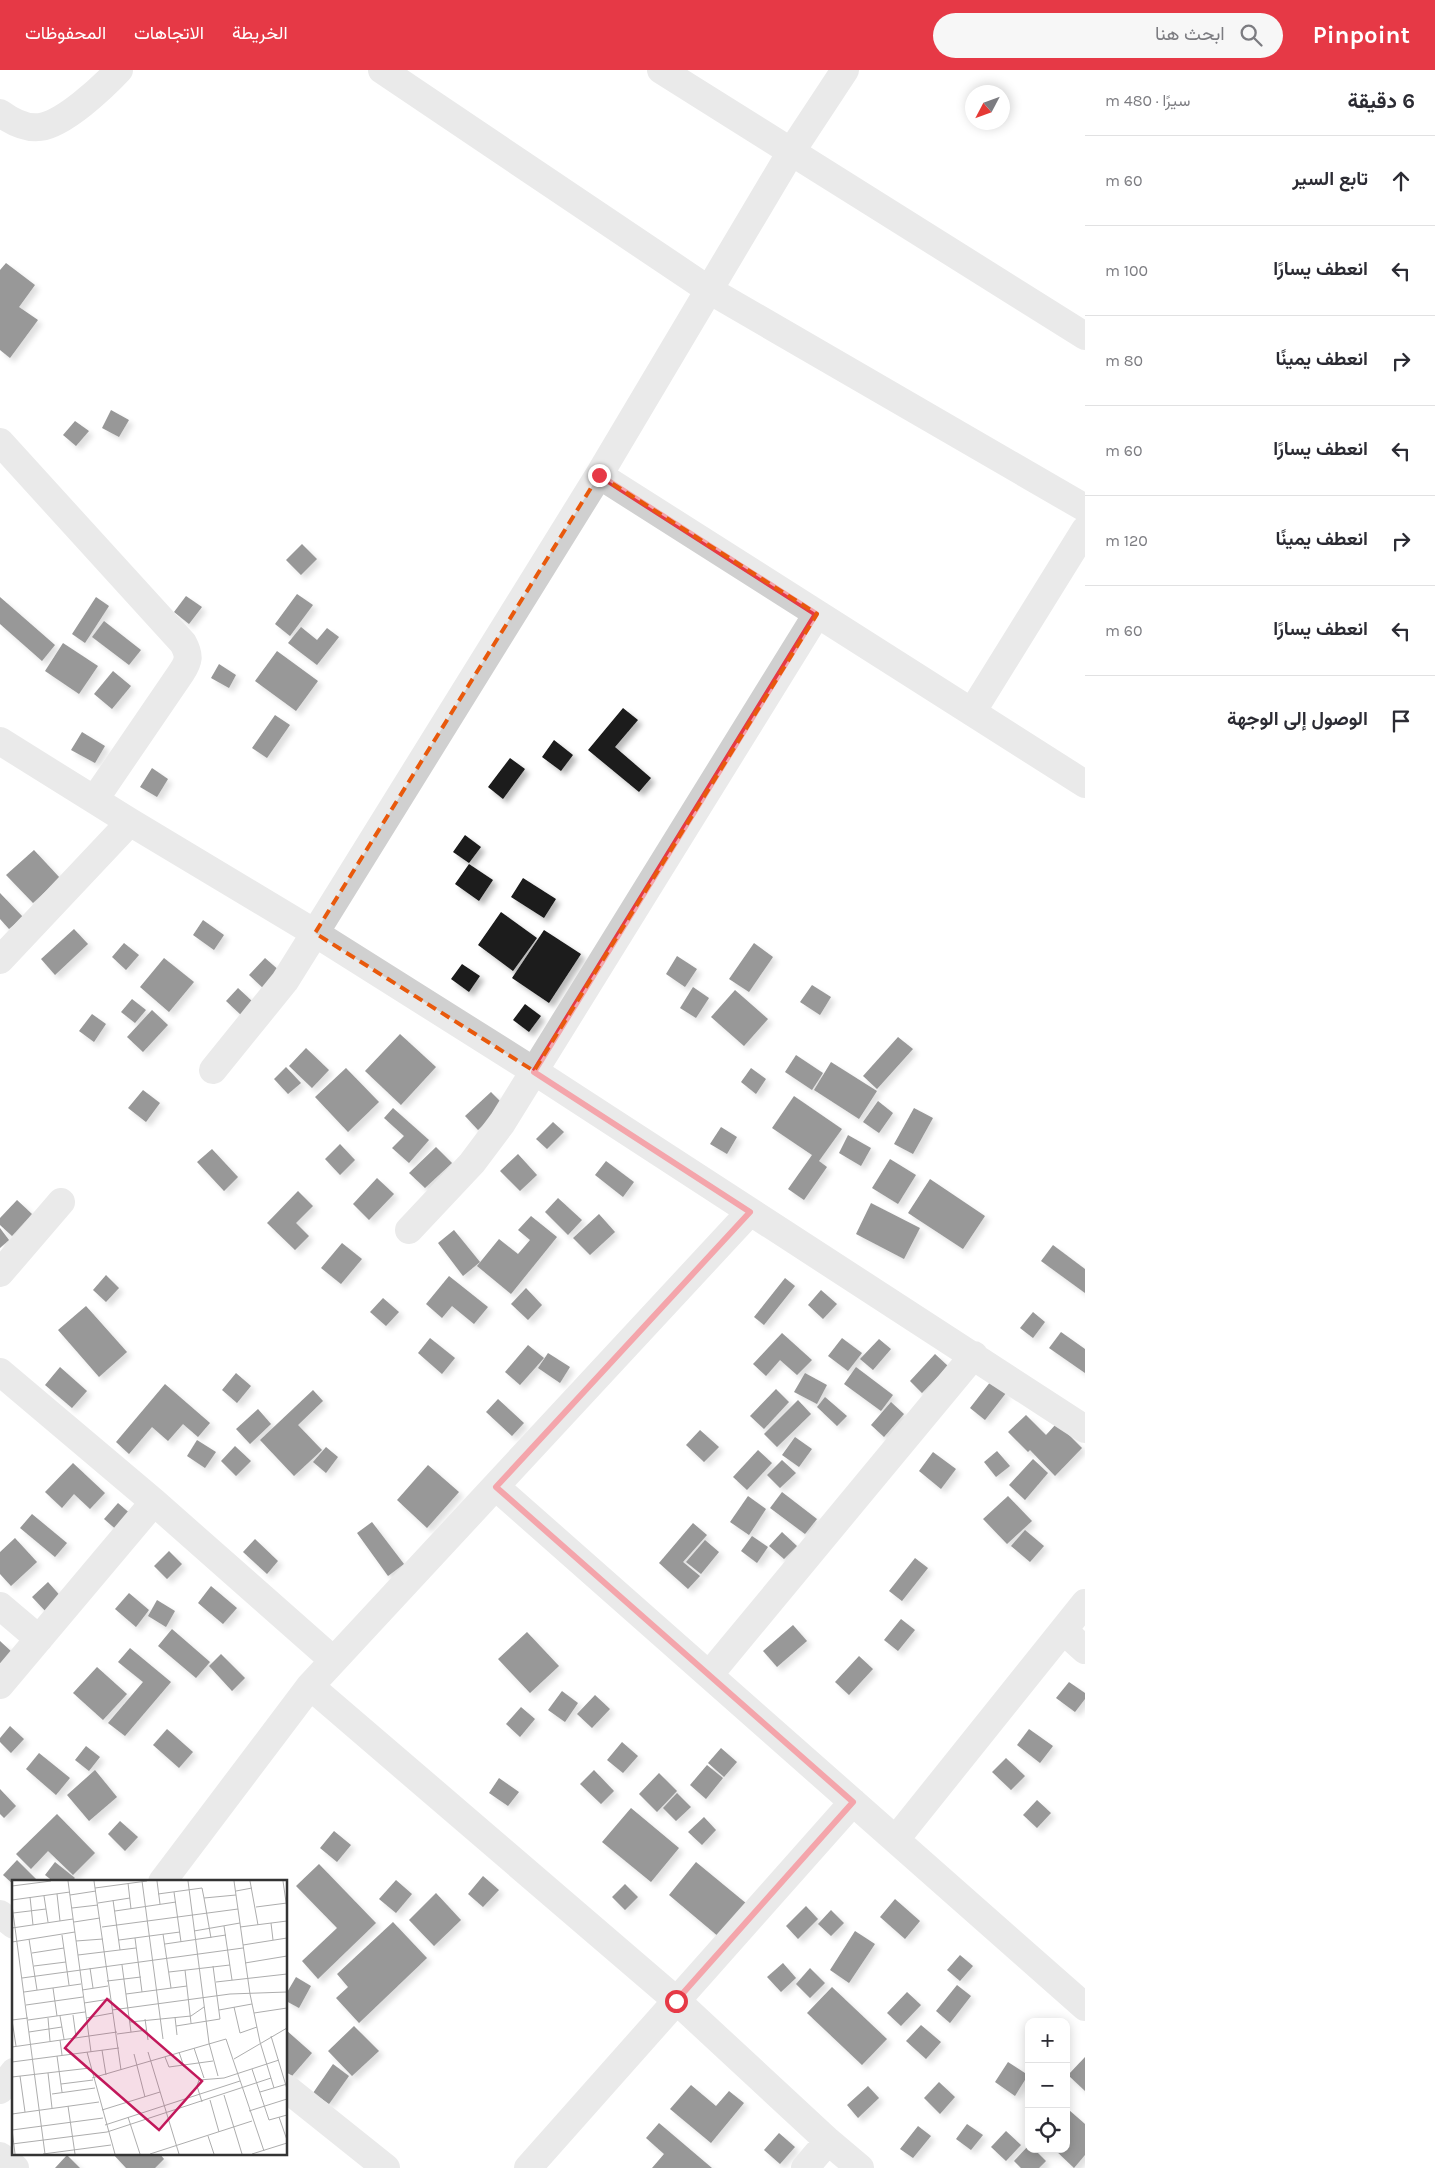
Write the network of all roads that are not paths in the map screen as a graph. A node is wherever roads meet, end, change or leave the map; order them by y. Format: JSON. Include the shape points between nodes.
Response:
{"nodes":[{"id":1,"x":120,"y":70,"type":"edge"},
{"id":2,"x":382,"y":70,"type":"edge"},
{"id":3,"x":661,"y":70,"type":"edge"},
{"id":4,"x":845,"y":70,"type":"edge"},
{"id":5,"x":0,"y":114,"type":"edge"},
{"id":6,"x":792,"y":152,"type":"junction"},
{"id":7,"x":709,"y":290,"type":"junction"},
{"id":8,"x":1085,"y":336,"type":"edge"},
{"id":9,"x":2,"y":451,"type":"edge"},
{"id":10,"x":599,"y":475,"type":"junction"},
{"id":11,"x":1085,"y":508,"type":"edge"},
{"id":12,"x":1085,"y":530,"type":"edge"},
{"id":13,"x":816,"y":614,"type":"junction"},
{"id":14,"x":972,"y":712,"type":"junction"},
{"id":15,"x":0,"y":741,"type":"edge"},
{"id":16,"x":1085,"y":784,"type":"edge"},
{"id":17,"x":95,"y":799,"type":"junction"},
{"id":18,"x":130,"y":822,"type":"junction"},
{"id":19,"x":315,"y":933,"type":"junction"},
{"id":20,"x":0,"y":960,"type":"edge"},
{"id":21,"x":213,"y":1070,"type":"dead end"},
{"id":22,"x":534,"y":1072,"type":"junction"},
{"id":23,"x":61,"y":1202,"type":"dead end"},
{"id":24,"x":750,"y":1212,"type":"junction"},
{"id":25,"x":409,"y":1230,"type":"dead end"},
{"id":26,"x":0,"y":1273,"type":"edge"},
{"id":27,"x":974,"y":1355,"type":"junction"},
{"id":28,"x":0,"y":1372,"type":"edge"},
{"id":29,"x":1085,"y":1429,"type":"edge"},
{"id":30,"x":496,"y":1487,"type":"junction"},
{"id":31,"x":154,"y":1502,"type":"junction"},
{"id":32,"x":1085,"y":1603,"type":"edge"},
{"id":33,"x":0,"y":1606,"type":"edge"},
{"id":34,"x":1064,"y":1631,"type":"junction"},
{"id":35,"x":38,"y":1639,"type":"junction"},
{"id":36,"x":1085,"y":1650,"type":"edge"},
{"id":37,"x":333,"y":1660,"type":"junction"},
{"id":38,"x":709,"y":1675,"type":"junction"},
{"id":39,"x":0,"y":1685,"type":"edge"},
{"id":40,"x":310,"y":1686,"type":"junction"},
{"id":41,"x":853,"y":1802,"type":"junction"},
{"id":42,"x":896,"y":1839,"type":"junction"},
{"id":43,"x":164,"y":1880,"type":"edge"},
{"id":44,"x":0,"y":1914,"type":"edge"},
{"id":45,"x":12,"y":1923,"type":"edge"},
{"id":46,"x":676,"y":2001,"type":"junction"},
{"id":47,"x":1085,"y":2007,"type":"edge"},
{"id":48,"x":12,"y":2075,"type":"edge"},
{"id":49,"x":0,"y":2090,"type":"edge"},
{"id":50,"x":288,"y":2090,"type":"edge"},
{"id":51,"x":828,"y":2141,"type":"junction"},
{"id":52,"x":0,"y":2156,"type":"edge"},
{"id":53,"x":15,"y":2168,"type":"edge"},
{"id":54,"x":386,"y":2168,"type":"edge"},
{"id":55,"x":528,"y":2168,"type":"edge"},
{"id":56,"x":805,"y":2168,"type":"edge"},
{"id":57,"x":860,"y":2168,"type":"edge"}],
"edges":[{"from":1,"to":5,"type":"street","via":[[67,116],[40,127],[12,122]]},
{"from":2,"to":7,"type":"street"},
{"from":3,"to":6,"type":"street"},
{"from":4,"to":6,"type":"street"},
{"from":6,"to":7,"type":"street"},
{"from":6,"to":8,"type":"street"},
{"from":7,"to":10,"type":"street"},
{"from":7,"to":11,"type":"street"},
{"from":9,"to":17,"type":"street","via":[[188,652],[189,658],[181,673]]},
{"from":10,"to":13,"type":"street"},
{"from":10,"to":19,"type":"street"},
{"from":12,"to":14,"type":"street"},
{"from":13,"to":14,"type":"street"},
{"from":13,"to":22,"type":"street"},
{"from":14,"to":16,"type":"street"},
{"from":15,"to":17,"type":"street"},
{"from":17,"to":18,"type":"street"},
{"from":18,"to":19,"type":"street"},
{"from":18,"to":20,"type":"street"},
{"from":19,"to":21,"type":"street","via":[[280,987]]},
{"from":19,"to":22,"type":"street"},
{"from":22,"to":24,"type":"street"},
{"from":22,"to":25,"type":"street","via":[[472,1163]]},
{"from":23,"to":26,"type":"street"},
{"from":24,"to":27,"type":"street"},
{"from":24,"to":30,"type":"street"},
{"from":27,"to":29,"type":"street"},
{"from":27,"to":38,"type":"street"},
{"from":28,"to":31,"type":"street"},
{"from":30,"to":37,"type":"street"},
{"from":30,"to":38,"type":"street"},
{"from":31,"to":35,"type":"street"},
{"from":31,"to":37,"type":"street"},
{"from":32,"to":34,"type":"street"},
{"from":33,"to":35,"type":"street"},
{"from":34,"to":36,"type":"street"},
{"from":34,"to":42,"type":"street"},
{"from":35,"to":39,"type":"street"},
{"from":37,"to":40,"type":"street"},
{"from":38,"to":41,"type":"street"},
{"from":40,"to":43,"type":"street"},
{"from":40,"to":46,"type":"street"},
{"from":41,"to":42,"type":"street"},
{"from":41,"to":46,"type":"street"},
{"from":42,"to":47,"type":"street"},
{"from":44,"to":45,"type":"street"},
{"from":46,"to":51,"type":"street"},
{"from":46,"to":55,"type":"street"},
{"from":48,"to":49,"type":"street"},
{"from":50,"to":54,"type":"street"},
{"from":51,"to":56,"type":"street"},
{"from":51,"to":57,"type":"street"},
{"from":52,"to":53,"type":"street"}]}
